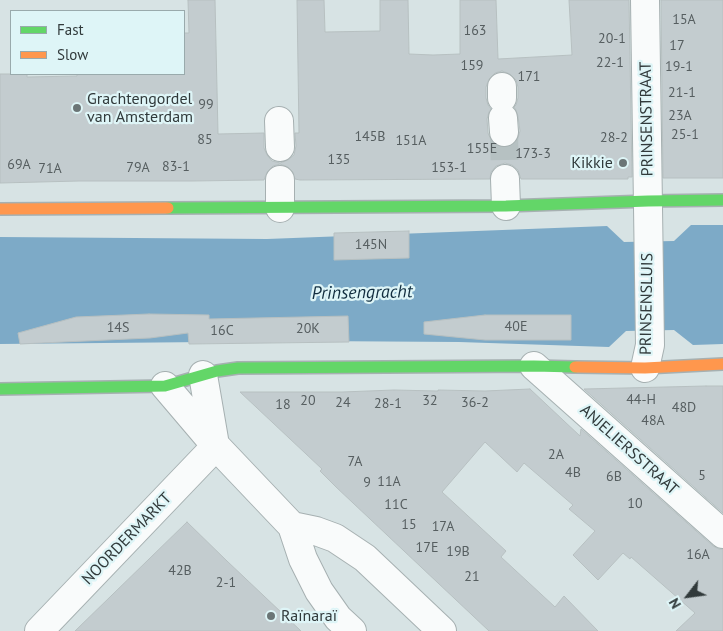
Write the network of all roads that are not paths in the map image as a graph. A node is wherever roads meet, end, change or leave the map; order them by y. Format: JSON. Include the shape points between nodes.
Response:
{"nodes":[{"id":1,"x":645,"y":0,"type":"edge"},
{"id":2,"x":505,"y":179,"type":"tunnel mouth"},
{"id":3,"x":280,"y":180,"type":"dead end"},
{"id":4,"x":723,"y":200,"type":"edge"},
{"id":5,"x":648,"y":201,"type":"junction"},
{"id":6,"x":506,"y":206,"type":"junction"},
{"id":7,"x":280,"y":208,"type":"junction"},
{"id":8,"x":0,"y":210,"type":"edge"},
{"id":9,"x":648,"y":238,"type":"joint"},
{"id":10,"x":647,"y":357,"type":"junction"},
{"id":11,"x":723,"y":364,"type":"edge"},
{"id":12,"x":534,"y":366,"type":"junction"},
{"id":13,"x":203,"y":375,"type":"junction"},
{"id":14,"x":165,"y":386,"type":"junction"},
{"id":15,"x":0,"y":389,"type":"edge"},
{"id":16,"x":216,"y":446,"type":"junction"},
{"id":17,"x":292,"y":526,"type":"junction"},
{"id":18,"x":723,"y":534,"type":"edge"},
{"id":19,"x":39,"y":631,"type":"edge"},
{"id":20,"x":352,"y":631,"type":"edge"},
{"id":21,"x":442,"y":631,"type":"edge"}],
"edges":[{"from":1,"to":5,"type":"street","name":"PRINSENSTRAAT"},
{"from":2,"to":6,"type":"street"},
{"from":3,"to":7,"type":"street"},
{"from":4,"to":5,"type":"street"},
{"from":5,"to":6,"type":"street"},
{"from":5,"to":9,"type":"street","name":"PRINSENSTRAAT"},
{"from":6,"to":7,"type":"street"},
{"from":7,"to":8,"type":"street"},
{"from":9,"to":10,"type":"street","name":"PRINSENSLUIS"},
{"from":10,"to":11,"type":"street"},
{"from":10,"to":12,"type":"street"},
{"from":12,"to":13,"type":"street","via":[[238,368]]},
{"from":12,"to":18,"type":"street","name":"ANJELIERSSTRAAT"},
{"from":13,"to":14,"type":"street"},
{"from":13,"to":16,"type":"street"},
{"from":14,"to":15,"type":"street"},
{"from":14,"to":16,"type":"street"},
{"from":16,"to":17,"type":"street"},
{"from":16,"to":19,"type":"street","name":"NOORDERMARKT"},
{"from":17,"to":20,"type":"street","via":[[303,559],[319,591],[338,618]]},
{"from":17,"to":21,"type":"street","via":[[335,538],[365,558]]}]}
